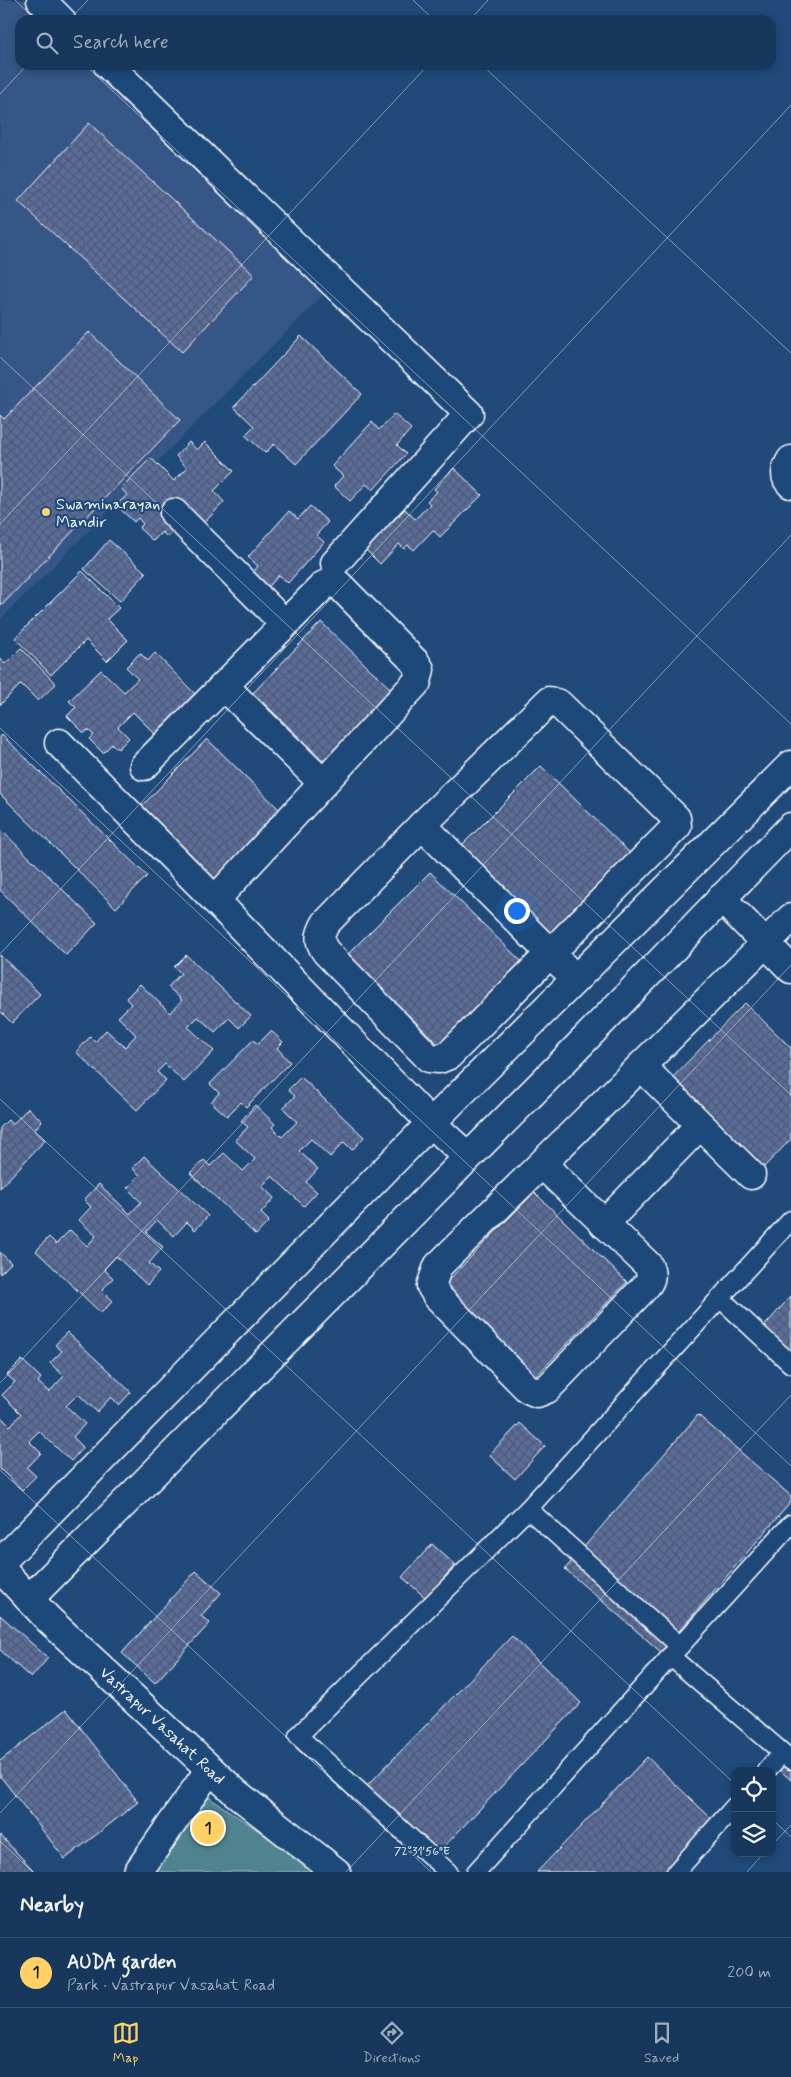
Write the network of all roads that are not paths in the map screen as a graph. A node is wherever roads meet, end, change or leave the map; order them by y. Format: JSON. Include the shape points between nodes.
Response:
{"nodes":[{"id":1,"x":41,"y":0,"type":"edge"},
{"id":2,"x":56,"y":15,"type":"edge"},
{"id":3,"x":113,"y":70,"type":"edge"},
{"id":4,"x":791,"y":460,"type":"edge"},
{"id":5,"x":791,"y":484,"type":"edge"},
{"id":6,"x":174,"y":513,"type":"dead end"},
{"id":7,"x":335,"y":563,"type":"dead end"},
{"id":8,"x":284,"y":624,"type":"junction"},
{"id":9,"x":224,"y":686,"type":"junction"},
{"id":10,"x":59,"y":743,"type":"dead end"},
{"id":11,"x":791,"y":765,"type":"edge"},
{"id":12,"x":144,"y":766,"type":"dead end"},
{"id":13,"x":323,"y":784,"type":"junction"},
{"id":14,"x":422,"y":825,"type":"junction"},
{"id":15,"x":791,"y":826,"type":"edge"},
{"id":16,"x":658,"y":845,"type":"junction"},
{"id":17,"x":685,"y":872,"type":"junction"},
{"id":18,"x":721,"y":898,"type":"junction"},
{"id":19,"x":215,"y":900,"type":"junction"},
{"id":20,"x":791,"y":918,"type":"edge"},
{"id":21,"x":765,"y":944,"type":"junction"},
{"id":22,"x":551,"y":954,"type":"junction"},
{"id":23,"x":791,"y":970,"type":"edge"},
{"id":24,"x":577,"y":980,"type":"junction"},
{"id":25,"x":641,"y":1066,"type":"junction"},
{"id":26,"x":431,"y":1123,"type":"junction"},
{"id":27,"x":700,"y":1125,"type":"junction"},
{"id":28,"x":468,"y":1158,"type":"junction"},
{"id":29,"x":542,"y":1164,"type":"junction"},
{"id":30,"x":751,"y":1175,"type":"dead end"},
{"id":31,"x":791,"y":1220,"type":"edge"},
{"id":32,"x":604,"y":1224,"type":"junction"},
{"id":33,"x":720,"y":1298,"type":"junction"},
{"id":34,"x":791,"y":1364,"type":"edge"},
{"id":35,"x":528,"y":1509,"type":"junction"},
{"id":36,"x":791,"y":1524,"type":"edge"},
{"id":37,"x":0,"y":1563,"type":"edge"},
{"id":38,"x":0,"y":1568,"type":"edge"},
{"id":39,"x":29,"y":1599,"type":"junction"},
{"id":40,"x":675,"y":1651,"type":"junction"},
{"id":41,"x":787,"y":1757,"type":"edge"},
{"id":42,"x":772,"y":1767,"type":"edge"},
{"id":43,"x":210,"y":1769,"type":"junction"},
{"id":44,"x":731,"y":1810,"type":"edge"},
{"id":45,"x":138,"y":1872,"type":"edge"},
{"id":46,"x":336,"y":1872,"type":"edge"},
{"id":47,"x":448,"y":1872,"type":"edge"},
{"id":48,"x":476,"y":1872,"type":"edge"},
{"id":49,"x":676,"y":1872,"type":"edge"}],
"edges":[{"from":1,"to":2,"type":"street"},
{"from":3,"to":7,"type":"street","via":[[469,414]]},
{"from":4,"to":5,"type":"street","via":[[785,472]]},
{"from":6,"to":8,"type":"street"},
{"from":8,"to":9,"type":"street"},
{"from":8,"to":13,"type":"street","via":[[324,585],[334,582],[420,669],[417,682]]},
{"from":9,"to":12,"type":"street"},
{"from":9,"to":13,"type":"street"},
{"from":10,"to":19,"type":"street"},
{"from":11,"to":17,"type":"street"},
{"from":13,"to":19,"type":"street"},
{"from":14,"to":16,"type":"street","via":[[549,701],[559,704],[676,818],[677,826]]},
{"from":14,"to":22,"type":"street"},
{"from":14,"to":22,"type":"street","via":[[326,923],[320,933],[320,943],[429,1058],[449,1055]]},
{"from":15,"to":18,"type":"street"},
{"from":16,"to":17,"type":"street"},
{"from":16,"to":22,"type":"street"},
{"from":17,"to":24,"type":"street"},
{"from":18,"to":21,"type":"street"},
{"from":18,"to":28,"type":"street"},
{"from":19,"to":26,"type":"street"},
{"from":20,"to":21,"type":"street"},
{"from":21,"to":23,"type":"street"},
{"from":21,"to":25,"type":"street"},
{"from":22,"to":24,"type":"street"},
{"from":24,"to":26,"type":"street"},
{"from":25,"to":27,"type":"street"},
{"from":25,"to":29,"type":"street"},
{"from":26,"to":28,"type":"street"},
{"from":26,"to":37,"type":"street"},
{"from":27,"to":30,"type":"street"},
{"from":27,"to":32,"type":"street"},
{"from":28,"to":39,"type":"street"},
{"from":29,"to":32,"type":"street"},
{"from":29,"to":32,"type":"street","via":[[438,1266],[431,1286],[528,1389],[537,1393],[547,1389],[650,1281],[648,1265]]},
{"from":31,"to":33,"type":"lane"},
{"from":33,"to":34,"type":"lane"},
{"from":33,"to":35,"type":"lane"},
{"from":35,"to":40,"type":"lane"},
{"from":35,"to":47,"type":"lane","via":[[298,1736]]},
{"from":36,"to":40,"type":"lane"},
{"from":38,"to":39,"type":"street","name":"Vastrapur Vasahat Road"},
{"from":39,"to":43,"type":"street","name":"Vastrapur Vasahat Road"},
{"from":40,"to":41,"type":"lane"},
{"from":40,"to":48,"type":"lane"},
{"from":41,"to":42,"type":"lane"},
{"from":43,"to":45,"type":"street"},
{"from":43,"to":46,"type":"street","name":"Vastrapur Vasahat Road"},
{"from":44,"to":49,"type":"lane"}]}
